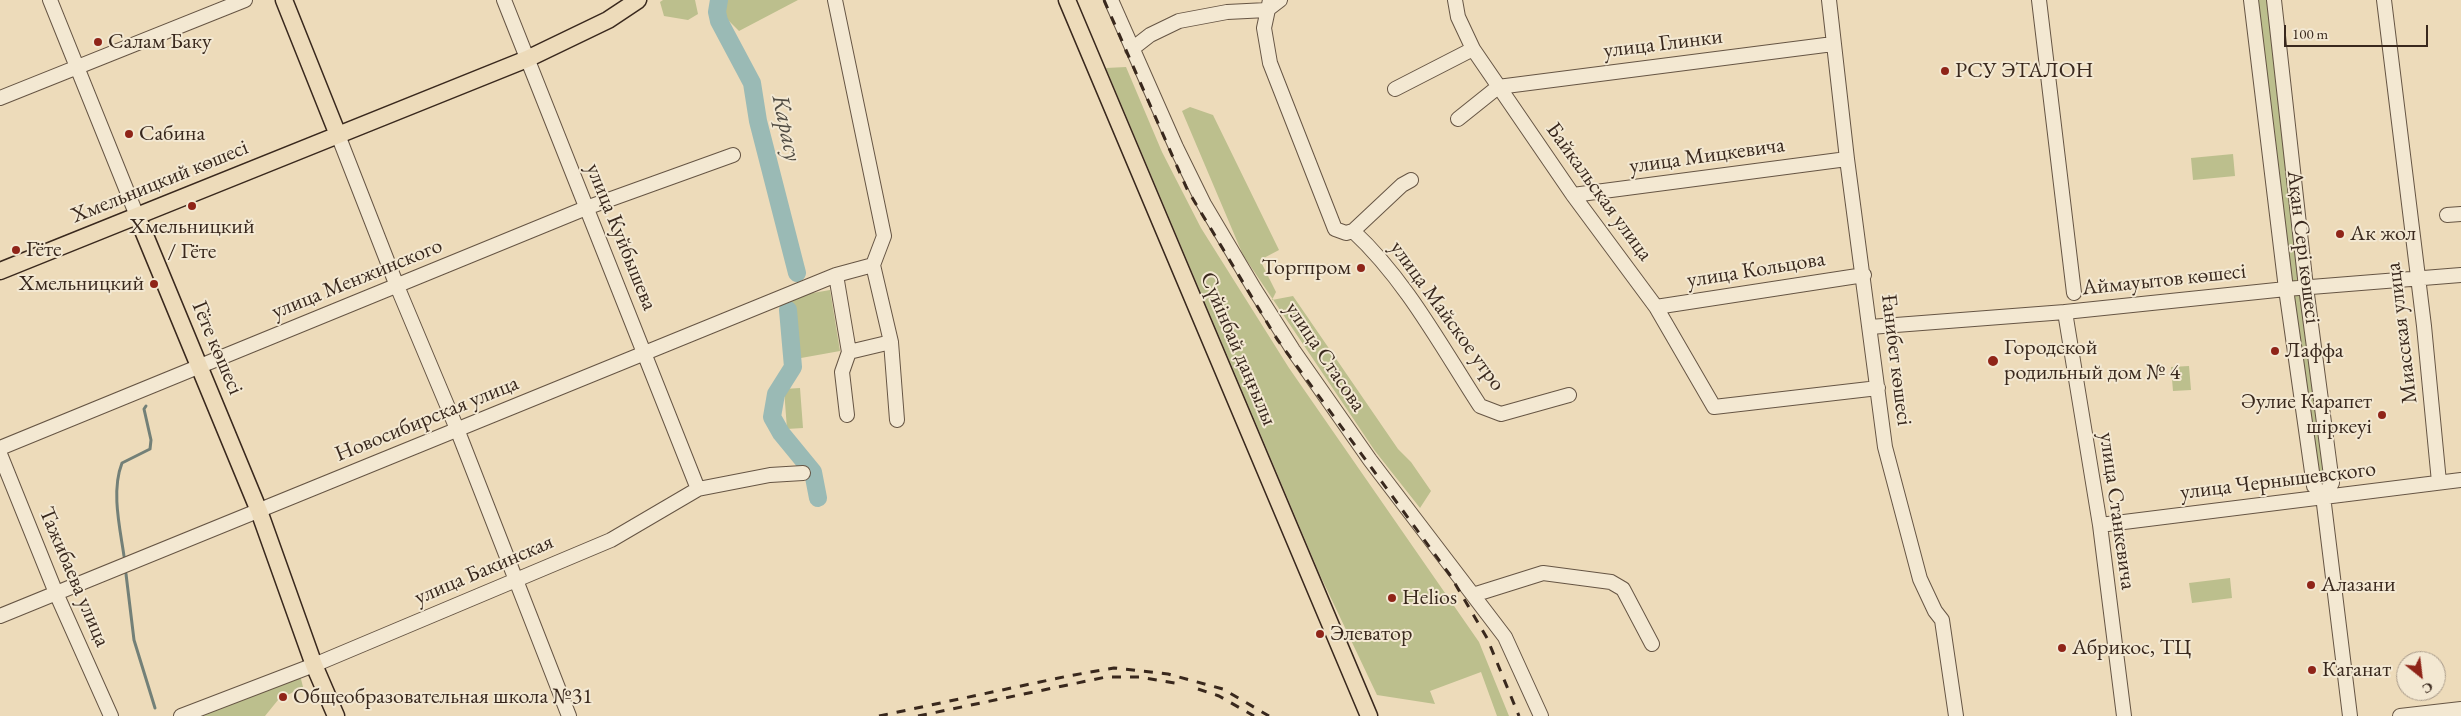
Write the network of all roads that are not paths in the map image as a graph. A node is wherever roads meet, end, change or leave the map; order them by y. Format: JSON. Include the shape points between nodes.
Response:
{"nodes":[{"id":1,"x":50,"y":0,"type":"edge"},
{"id":2,"x":244,"y":0,"type":"edge"},
{"id":3,"x":284,"y":0,"type":"edge"},
{"id":4,"x":504,"y":0,"type":"edge"},
{"id":5,"x":638,"y":0,"type":"edge"},
{"id":6,"x":835,"y":0,"type":"edge"},
{"id":7,"x":1067,"y":0,"type":"edge"},
{"id":8,"x":1111,"y":0,"type":"edge"},
{"id":9,"x":1280,"y":0,"type":"edge"},
{"id":10,"x":1455,"y":0,"type":"edge"},
{"id":11,"x":1829,"y":0,"type":"edge"},
{"id":12,"x":2040,"y":0,"type":"edge"},
{"id":13,"x":2251,"y":0,"type":"edge"},
{"id":14,"x":2274,"y":0,"type":"edge"},
{"id":15,"x":2384,"y":0,"type":"edge"},
{"id":16,"x":1268,"y":5,"type":"edge"},
{"id":17,"x":1833,"y":44,"type":"junction"},
{"id":18,"x":1132,"y":49,"type":"junction"},
{"id":19,"x":1473,"y":49,"type":"junction"},
{"id":20,"x":527,"y":59,"type":"junction"},
{"id":21,"x":76,"y":68,"type":"junction"},
{"id":22,"x":1498,"y":87,"type":"junction"},
{"id":23,"x":1395,"y":89,"type":"dead end"},
{"id":24,"x":0,"y":98,"type":"edge"},
{"id":25,"x":1458,"y":119,"type":"dead end"},
{"id":26,"x":338,"y":135,"type":"junction"},
{"id":27,"x":733,"y":156,"type":"dead end"},
{"id":28,"x":1847,"y":159,"type":"junction"},
{"id":29,"x":1410,"y":180,"type":"dead end"},
{"id":30,"x":1573,"y":195,"type":"junction"},
{"id":31,"x":586,"y":208,"type":"junction"},
{"id":32,"x":137,"y":216,"type":"junction"},
{"id":33,"x":1353,"y":231,"type":"junction"},
{"id":34,"x":873,"y":266,"type":"junction"},
{"id":35,"x":0,"y":271,"type":"edge"},
{"id":36,"x":836,"y":275,"type":"junction"},
{"id":37,"x":1864,"y":275,"type":"junction"},
{"id":38,"x":2461,"y":275,"type":"edge"},
{"id":39,"x":2417,"y":278,"type":"junction"},
{"id":40,"x":397,"y":286,"type":"junction"},
{"id":41,"x":2306,"y":287,"type":"junction"},
{"id":42,"x":2286,"y":289,"type":"junction"},
{"id":43,"x":2074,"y":294,"type":"dead end"},
{"id":44,"x":1656,"y":307,"type":"junction"},
{"id":45,"x":2065,"y":312,"type":"junction"},
{"id":46,"x":1870,"y":327,"type":"junction"},
{"id":47,"x":891,"y":342,"type":"junction"},
{"id":48,"x":849,"y":352,"type":"junction"},
{"id":49,"x":645,"y":354,"type":"junction"},
{"id":50,"x":200,"y":367,"type":"junction"},
{"id":51,"x":1878,"y":388,"type":"junction"},
{"id":52,"x":1569,"y":395,"type":"dead end"},
{"id":53,"x":847,"y":415,"type":"dead end"},
{"id":54,"x":897,"y":420,"type":"dead end"},
{"id":55,"x":457,"y":429,"type":"junction"},
{"id":56,"x":0,"y":448,"type":"edge"},
{"id":57,"x":0,"y":454,"type":"edge"},
{"id":58,"x":803,"y":473,"type":"dead end"},
{"id":59,"x":2461,"y":480,"type":"edge"},
{"id":60,"x":2439,"y":482,"type":"junction"},
{"id":61,"x":698,"y":489,"type":"junction"},
{"id":62,"x":2323,"y":496,"type":"junction"},
{"id":63,"x":259,"y":511,"type":"junction"},
{"id":64,"x":2100,"y":526,"type":"junction"},
{"id":65,"x":514,"y":580,"type":"junction"},
{"id":66,"x":56,"y":593,"type":"junction"},
{"id":67,"x":1473,"y":595,"type":"junction"},
{"id":68,"x":0,"y":616,"type":"edge"},
{"id":69,"x":1652,"y":644,"type":"dead end"},
{"id":70,"x":314,"y":665,"type":"junction"},
{"id":71,"x":2461,"y":708,"type":"edge"},
{"id":72,"x":111,"y":716,"type":"edge"},
{"id":73,"x":181,"y":716,"type":"edge"},
{"id":74,"x":336,"y":716,"type":"edge"},
{"id":75,"x":569,"y":716,"type":"edge"},
{"id":76,"x":1369,"y":716,"type":"edge"},
{"id":77,"x":1541,"y":716,"type":"edge"},
{"id":78,"x":1956,"y":716,"type":"edge"},
{"id":79,"x":2124,"y":716,"type":"edge"},
{"id":80,"x":2350,"y":716,"type":"edge"},
{"id":81,"x":2400,"y":716,"type":"edge"}],
"edges":[{"from":1,"to":21,"type":"street","name":"Гёте көшесі"},
{"from":2,"to":21,"type":"street"},
{"from":3,"to":26,"type":"main road"},
{"from":4,"to":20,"type":"street","name":"улица Куйбышева"},
{"from":5,"to":20,"type":"main road","name":"Хмельницкий көшесі","via":[[608,20]]},
{"from":6,"to":34,"type":"street","via":[[884,236]]},
{"from":7,"to":76,"type":"main road","name":"Сүйінбай даңғылы"},
{"from":8,"to":18,"type":"street","name":"улица Стасова"},
{"from":9,"to":16,"type":"street"},
{"from":10,"to":19,"type":"street","name":"Байкальская улица","via":[[1458,17]]},
{"from":11,"to":17,"type":"street","name":"Ғанибет көшесі"},
{"from":12,"to":43,"type":"street"},
{"from":13,"to":42,"type":"street","name":"Ақан Сері көшесі"},
{"from":14,"to":41,"type":"street","name":"Ақан Сері көшесі"},
{"from":15,"to":39,"type":"street","name":"Миасская улица"},
{"from":16,"to":18,"type":"street","via":[[1179,21]]},
{"from":16,"to":33,"type":"street","via":[[1264,28],[1270,63],[1335,229],[1346,233]]},
{"from":17,"to":22,"type":"street","name":"улица Глинки"},
{"from":17,"to":28,"type":"street","name":"Ғанибет көшесі"},
{"from":18,"to":67,"type":"street","name":"улица Стасова","via":[[1200,196],[1255,290],[1370,460]]},
{"from":19,"to":22,"type":"street","name":"Байкальская улица"},
{"from":19,"to":23,"type":"street"},
{"from":20,"to":26,"type":"main road","name":"Хмельницкий көшесі"},
{"from":20,"to":31,"type":"street","name":"улица Куйбышева"},
{"from":21,"to":24,"type":"street"},
{"from":21,"to":32,"type":"street","name":"Гёте көшесі"},
{"from":22,"to":25,"type":"street"},
{"from":22,"to":30,"type":"street","name":"Байкальская улица"},
{"from":26,"to":32,"type":"main road","name":"Хмельницкий көшесі"},
{"from":26,"to":40,"type":"street"},
{"from":27,"to":31,"type":"street","name":"улица Менжинского"},
{"from":28,"to":30,"type":"street","name":"улица Мицкевича"},
{"from":28,"to":37,"type":"street","name":"Ғанибет көшесі"},
{"from":29,"to":33,"type":"street"},
{"from":30,"to":44,"type":"street","name":"Байкальская улица"},
{"from":31,"to":40,"type":"street","name":"улица Менжинского"},
{"from":31,"to":49,"type":"street","name":"улица Куйбышева"},
{"from":32,"to":35,"type":"main road","name":"Хмельницкий көшесі"},
{"from":32,"to":50,"type":"main road","name":"Гёте көшесі"},
{"from":33,"to":52,"type":"street","name":"улица Майское утро","via":[[1397,278],[1480,406],[1501,414]]},
{"from":34,"to":36,"type":"street","name":"Новосибирская улица"},
{"from":34,"to":47,"type":"street"},
{"from":36,"to":48,"type":"street"},
{"from":36,"to":49,"type":"street","name":"Новосибирская улица"},
{"from":37,"to":44,"type":"street","name":"улица Кольцова"},
{"from":37,"to":46,"type":"street","name":"Ғанибет көшесі"},
{"from":38,"to":39,"type":"street","name":"Аймауытов көшесі"},
{"from":39,"to":41,"type":"street","name":"Аймауытов көшесі"},
{"from":39,"to":60,"type":"street","name":"Миасская улица"},
{"from":40,"to":50,"type":"street","name":"улица Менжинского"},
{"from":40,"to":55,"type":"street"},
{"from":41,"to":42,"type":"street","name":"Аймауытов көшесі"},
{"from":41,"to":62,"type":"street","name":"Ақан Сері көшесі","via":[[2332,483]]},
{"from":42,"to":45,"type":"street","name":"Аймауытов көшесі"},
{"from":42,"to":62,"type":"street","name":"Ақан Сері көшесі","via":[[2314,486]]},
{"from":44,"to":51,"type":"street","name":"Байкальская улица","via":[[1714,407]]},
{"from":45,"to":46,"type":"street","name":"Аймауытов көшесі"},
{"from":45,"to":64,"type":"street","name":"улица Станкевича"},
{"from":46,"to":51,"type":"street","name":"Ғанибет көшесі"},
{"from":47,"to":48,"type":"street"},
{"from":47,"to":54,"type":"street"},
{"from":48,"to":53,"type":"street","via":[[842,372]]},
{"from":49,"to":55,"type":"street","name":"Новосибирская улица"},
{"from":49,"to":61,"type":"street","name":"улица Куйбышева"},
{"from":50,"to":56,"type":"street","name":"улица Менжинского"},
{"from":50,"to":63,"type":"main road","name":"Гёте көшесі"},
{"from":51,"to":78,"type":"street","name":"Ғанибет көшесі","via":[[1886,447],[1920,579],[1942,620]]},
{"from":55,"to":63,"type":"street","name":"Новосибирская улица"},
{"from":55,"to":65,"type":"street"},
{"from":57,"to":66,"type":"street","name":"Тажибаева улица"},
{"from":58,"to":61,"type":"street","name":"улица Бакинская","via":[[770,475]]},
{"from":59,"to":60,"type":"street","name":"улица Чернышевского"},
{"from":60,"to":62,"type":"street","name":"улица Чернышевского"},
{"from":61,"to":65,"type":"street","name":"улица Бакинская","via":[[611,540]]},
{"from":62,"to":64,"type":"street","name":"улица Чернышевского"},
{"from":62,"to":80,"type":"street","name":"Ақан Сері көшесі"},
{"from":63,"to":66,"type":"street","name":"Новосибирская улица"},
{"from":63,"to":70,"type":"main road","name":"Гёте көшесі"},
{"from":64,"to":79,"type":"street","name":"улица Станкевича"},
{"from":65,"to":70,"type":"street","name":"улица Бакинская"},
{"from":65,"to":75,"type":"street"},
{"from":66,"to":68,"type":"street","name":"Новосибирская улица"},
{"from":66,"to":72,"type":"street","name":"Тажибаева улица"},
{"from":67,"to":69,"type":"street","via":[[1543,573],[1611,582],[1623,589]]},
{"from":67,"to":77,"type":"street","name":"улица Стасова","via":[[1505,637]]},
{"from":70,"to":73,"type":"street","name":"улица Бакинская"},
{"from":70,"to":74,"type":"main road","name":"Гёте көшесі"},
{"from":71,"to":81,"type":"street"}]}
